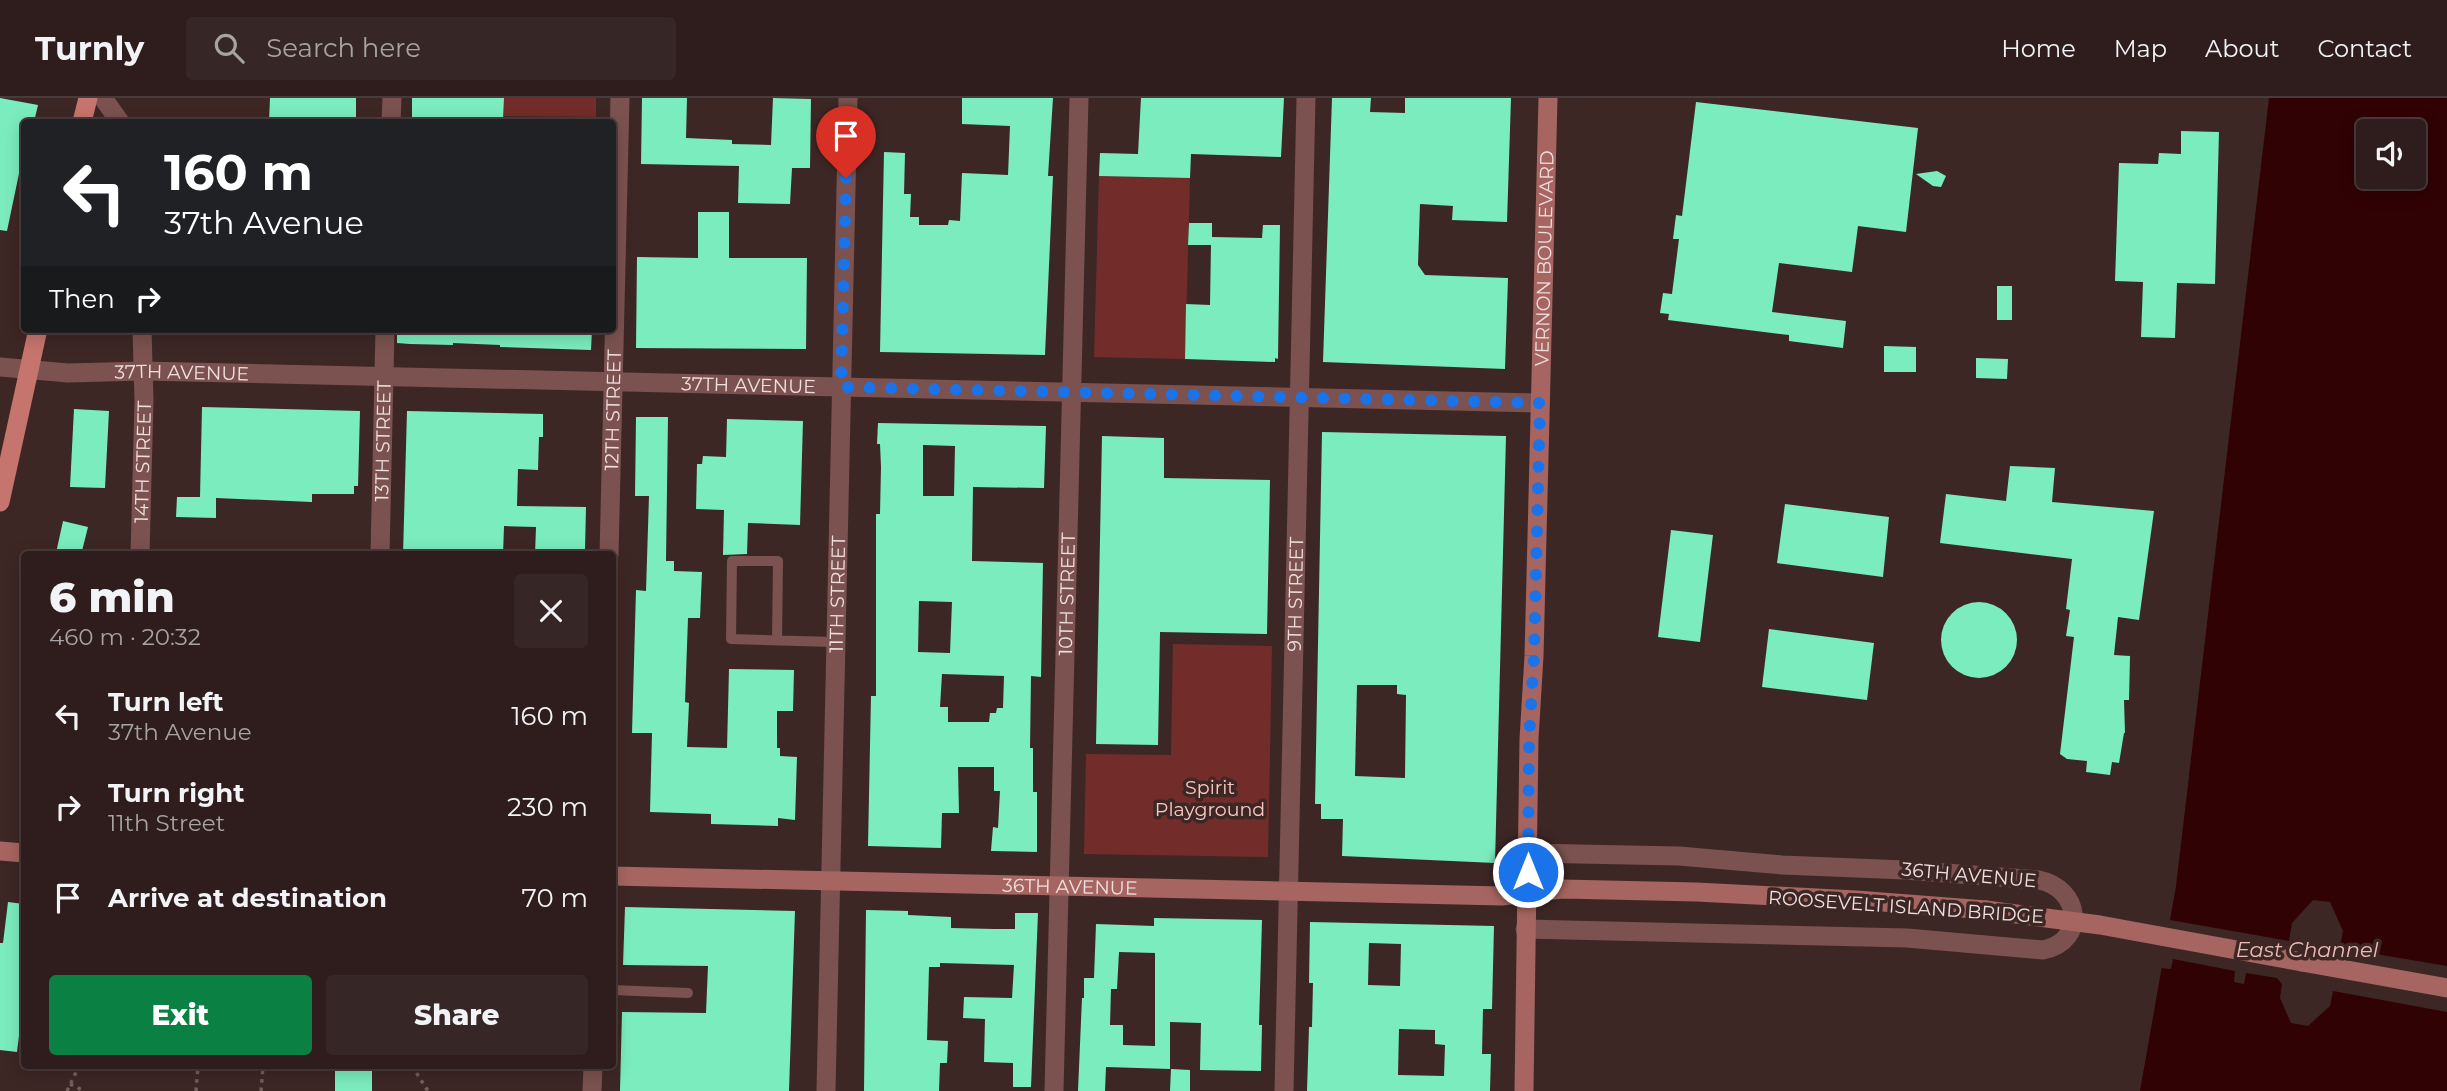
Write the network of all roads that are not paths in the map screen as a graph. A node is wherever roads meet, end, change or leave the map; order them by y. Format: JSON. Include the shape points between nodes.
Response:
{"nodes":[{"id":1,"x":88,"y":98,"type":"edge"},
{"id":2,"x":103,"y":98,"type":"edge"},
{"id":3,"x":391,"y":98,"type":"edge"},
{"id":4,"x":620,"y":98,"type":"edge"},
{"id":5,"x":848,"y":98,"type":"edge"},
{"id":6,"x":1079,"y":98,"type":"edge"},
{"id":7,"x":1306,"y":98,"type":"edge"},
{"id":8,"x":1548,"y":98,"type":"edge"},
{"id":9,"x":83,"y":119,"type":"edge"},
{"id":10,"x":118,"y":119,"type":"edge"},
{"id":11,"x":391,"y":119,"type":"edge"},
{"id":12,"x":616,"y":240,"type":"edge"},
{"id":13,"x":37,"y":333,"type":"edge"},
{"id":14,"x":142,"y":333,"type":"edge"},
{"id":15,"x":385,"y":333,"type":"edge"},
{"id":16,"x":613,"y":333,"type":"edge"},
{"id":17,"x":0,"y":367,"type":"edge"},
{"id":18,"x":29,"y":369,"type":"junction"},
{"id":19,"x":143,"y":371,"type":"junction"},
{"id":20,"x":384,"y":377,"type":"junction"},
{"id":21,"x":612,"y":382,"type":"junction"},
{"id":22,"x":841,"y":387,"type":"junction"},
{"id":23,"x":1070,"y":392,"type":"junction"},
{"id":24,"x":1299,"y":398,"type":"junction"},
{"id":25,"x":1540,"y":403,"type":"junction"},
{"id":26,"x":0,"y":502,"type":"edge"},
{"id":27,"x":140,"y":551,"type":"edge"},
{"id":28,"x":380,"y":551,"type":"edge"},
{"id":29,"x":609,"y":551,"type":"edge"},
{"id":30,"x":777,"y":640,"type":"junction"},
{"id":31,"x":835,"y":642,"type":"junction"},
{"id":32,"x":0,"y":851,"type":"edge"},
{"id":33,"x":21,"y":853,"type":"edge"},
{"id":34,"x":1528,"y":853,"type":"junction"},
{"id":35,"x":616,"y":876,"type":"edge"},
{"id":36,"x":830,"y":880,"type":"junction"},
{"id":37,"x":1059,"y":885,"type":"junction"},
{"id":38,"x":1289,"y":891,"type":"junction"},
{"id":39,"x":1528,"y":892,"type":"junction"},
{"id":40,"x":1525,"y":929,"type":"junction"},
{"id":41,"x":2447,"y":988,"type":"edge"},
{"id":42,"x":616,"y":990,"type":"edge"},
{"id":43,"x":688,"y":993,"type":"dead end"},
{"id":44,"x":593,"y":1069,"type":"edge"},
{"id":45,"x":592,"y":1091,"type":"edge"},
{"id":46,"x":826,"y":1091,"type":"edge"},
{"id":47,"x":1054,"y":1091,"type":"edge"},
{"id":48,"x":1284,"y":1091,"type":"edge"},
{"id":49,"x":1524,"y":1091,"type":"edge"}],
"edges":[{"from":1,"to":9,"type":"main road"},
{"from":2,"to":10,"type":"street"},
{"from":3,"to":11,"type":"street"},
{"from":4,"to":12,"type":"street","name":"12TH STREET"},
{"from":5,"to":22,"type":"street","name":"11TH STREET"},
{"from":6,"to":23,"type":"street","name":"10TH STREET"},
{"from":7,"to":24,"type":"street","name":"9TH STREET"},
{"from":8,"to":25,"type":"main road","name":"VERNON BOULEVARD"},
{"from":13,"to":18,"type":"main road"},
{"from":14,"to":19,"type":"street","name":"14TH STREET"},
{"from":15,"to":20,"type":"street","name":"13TH STREET"},
{"from":16,"to":21,"type":"street","name":"12TH STREET"},
{"from":17,"to":18,"type":"street","name":"37TH AVENUE"},
{"from":18,"to":19,"type":"street","name":"37TH AVENUE"},
{"from":18,"to":26,"type":"main road"},
{"from":19,"to":20,"type":"street","name":"37TH AVENUE"},
{"from":19,"to":27,"type":"street","name":"14TH STREET"},
{"from":20,"to":21,"type":"street","name":"37TH AVENUE"},
{"from":20,"to":28,"type":"street","name":"13TH STREET"},
{"from":21,"to":22,"type":"street","name":"37TH AVENUE"},
{"from":21,"to":29,"type":"street","name":"12TH STREET"},
{"from":22,"to":23,"type":"street","name":"37TH AVENUE"},
{"from":22,"to":31,"type":"street","name":"11TH STREET"},
{"from":23,"to":24,"type":"street","name":"37TH AVENUE"},
{"from":23,"to":37,"type":"street","name":"10TH STREET"},
{"from":24,"to":25,"type":"street","name":"37TH AVENUE"},
{"from":24,"to":38,"type":"street","name":"9TH STREET"},
{"from":25,"to":34,"type":"main road","name":"VERNON BOULEVARD"},
{"from":30,"to":30,"type":"lane","via":[[778,561],[732,561],[732,639]]},
{"from":30,"to":31,"type":"lane"},
{"from":31,"to":36,"type":"street","name":"11TH STREET"},
{"from":32,"to":33,"type":"main road"},
{"from":34,"to":39,"type":"main road","name":"VERNON BOULEVARD"},
{"from":34,"to":40,"type":"street","name":"36TH AVENUE","via":[[1679,856],[2039,880],[2063,892],[2073,913],[2068,938],[2043,950],[1908,938]]},
{"from":35,"to":36,"type":"main road","name":"36TH AVENUE"},
{"from":36,"to":37,"type":"main road","name":"36TH AVENUE"},
{"from":36,"to":46,"type":"street","name":"11TH STREET"},
{"from":37,"to":38,"type":"main road","name":"36TH AVENUE"},
{"from":37,"to":47,"type":"street","name":"10TH STREET"},
{"from":38,"to":39,"type":"main road","name":"36TH AVENUE"},
{"from":38,"to":48,"type":"street","name":"9TH STREET"},
{"from":39,"to":40,"type":"main road","name":"VERNON BOULEVARD"},
{"from":39,"to":41,"type":"main road","name":"ROOSEVELT ISLAND BRIDGE","bridge":true,"via":[[1696,892],[1986,910],[2122,929]]},
{"from":40,"to":49,"type":"main road","name":"VERNON BOULEVARD"},
{"from":42,"to":43,"type":"lane"},
{"from":44,"to":45,"type":"street"}]}
